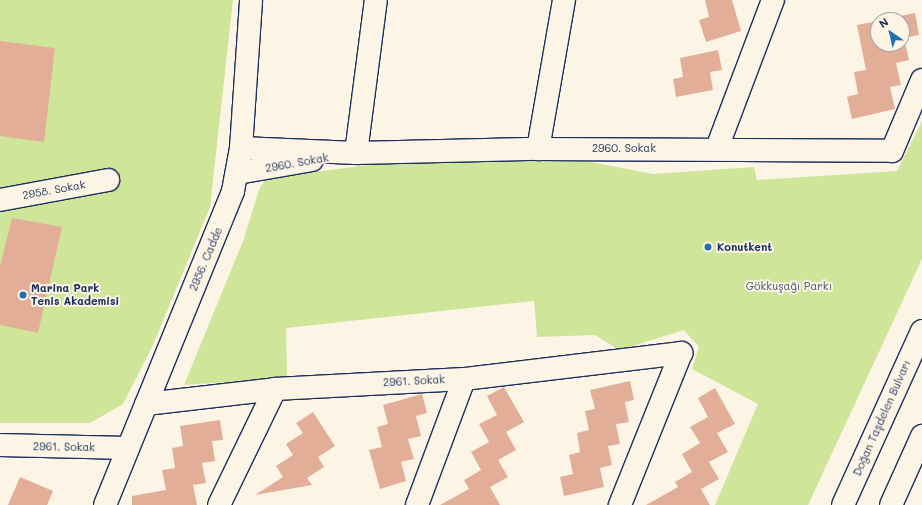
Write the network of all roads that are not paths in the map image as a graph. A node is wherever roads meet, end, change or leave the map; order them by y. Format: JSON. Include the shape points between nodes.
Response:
{"nodes":[{"id":1,"x":251,"y":0,"type":"edge"},
{"id":2,"x":376,"y":0,"type":"edge"},
{"id":3,"x":564,"y":0,"type":"edge"},
{"id":4,"x":773,"y":0,"type":"edge"},
{"id":5,"x":922,"y":80,"type":"edge"},
{"id":6,"x":241,"y":148,"type":"junction"},
{"id":7,"x":538,"y":148,"type":"junction"},
{"id":8,"x":717,"y":148,"type":"junction"},
{"id":9,"x":356,"y":153,"type":"junction"},
{"id":10,"x":238,"y":173,"type":"junction"},
{"id":11,"x":108,"y":180,"type":"dead end"},
{"id":12,"x":0,"y":200,"type":"edge"},
{"id":13,"x":922,"y":331,"type":"edge"},
{"id":14,"x":464,"y":379,"type":"junction"},
{"id":15,"x":276,"y":389,"type":"junction"},
{"id":16,"x":146,"y":404,"type":"junction"},
{"id":17,"x":922,"y":436,"type":"edge"},
{"id":18,"x":0,"y":445,"type":"edge"},
{"id":19,"x":128,"y":448,"type":"junction"},
{"id":20,"x":105,"y":505,"type":"edge"},
{"id":21,"x":219,"y":505,"type":"edge"},
{"id":22,"x":417,"y":505,"type":"edge"},
{"id":23,"x":620,"y":505,"type":"edge"},
{"id":24,"x":843,"y":505,"type":"edge"},
{"id":25,"x":891,"y":505,"type":"edge"}],
"edges":[{"from":1,"to":6,"type":"street","name":"2956. Cadde"},
{"from":2,"to":9,"type":"street"},
{"from":3,"to":7,"type":"street"},
{"from":4,"to":8,"type":"street"},
{"from":5,"to":8,"type":"street","name":"2960. Sokak","via":[[892,151]]},
{"from":6,"to":9,"type":"street","name":"2960. Sokak"},
{"from":6,"to":10,"type":"street","name":"2956. Cadde"},
{"from":7,"to":8,"type":"street","name":"2960. Sokak"},
{"from":7,"to":9,"type":"street","name":"2960. Sokak"},
{"from":9,"to":10,"type":"street","name":"2960. Sokak"},
{"from":10,"to":16,"type":"street","name":"2956. Cadde","via":[[227,209]]},
{"from":11,"to":12,"type":"street","name":"2958. Sokak"},
{"from":13,"to":24,"type":"street","name":"Doğan Taşdelen Bulvarı"},
{"from":14,"to":15,"type":"street","name":"2961. Sokak"},
{"from":14,"to":22,"type":"street"},
{"from":14,"to":23,"type":"street","name":"2961. Sokak","via":[[680,353]]},
{"from":15,"to":16,"type":"street","name":"2961. Sokak"},
{"from":15,"to":21,"type":"street"},
{"from":16,"to":19,"type":"street","name":"2956. Cadde"},
{"from":17,"to":25,"type":"street"},
{"from":18,"to":19,"type":"street","name":"2961. Sokak"},
{"from":19,"to":20,"type":"street","name":"2956. Cadde"}]}
